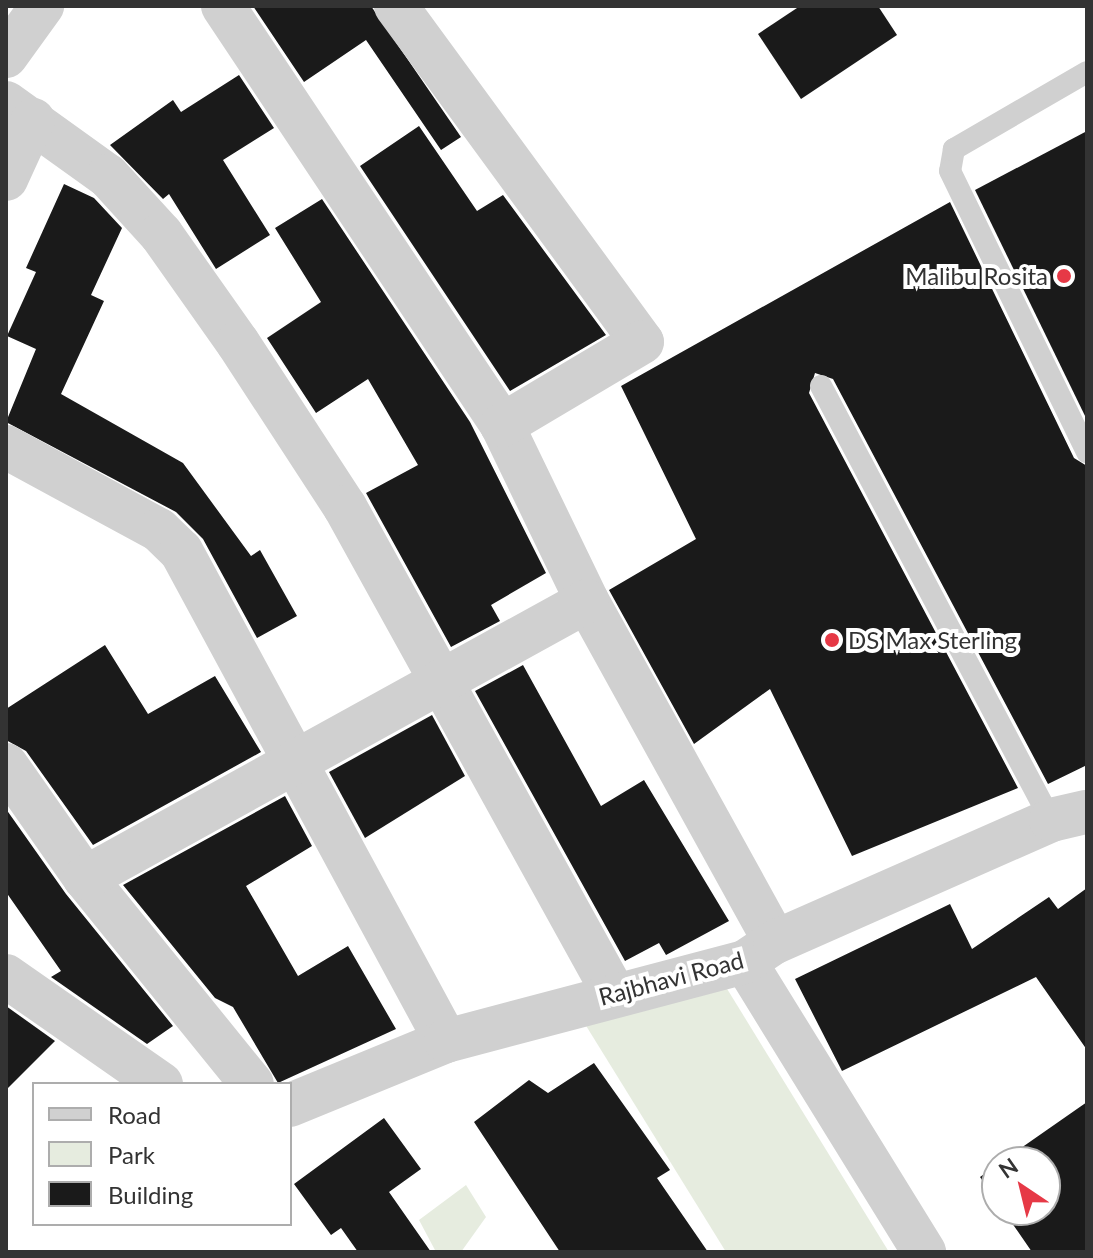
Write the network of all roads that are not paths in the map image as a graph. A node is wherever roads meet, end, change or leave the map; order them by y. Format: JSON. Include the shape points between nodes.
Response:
{"nodes":[{"id":1,"x":42,"y":6,"type":"edge"},
{"id":2,"x":223,"y":6,"type":"edge"},
{"id":3,"x":396,"y":6,"type":"edge"},
{"id":4,"x":6,"y":56,"type":"edge"},
{"id":5,"x":1087,"y":72,"type":"edge"},
{"id":6,"x":19,"y":111,"type":"edge"},
{"id":7,"x":6,"y":179,"type":"edge"},
{"id":8,"x":821,"y":386,"type":"dead end"},
{"id":9,"x":502,"y":425,"type":"junction"},
{"id":10,"x":6,"y":447,"type":"edge"},
{"id":11,"x":1087,"y":452,"type":"edge"},
{"id":12,"x":587,"y":601,"type":"junction"},
{"id":13,"x":440,"y":679,"type":"junction"},
{"id":14,"x":296,"y":764,"type":"junction"},
{"id":15,"x":6,"y":765,"type":"edge"},
{"id":16,"x":1069,"y":816,"type":"edge"},
{"id":17,"x":85,"y":878,"type":"junction"},
{"id":18,"x":760,"y":952,"type":"junction"},
{"id":19,"x":6,"y":976,"type":"edge"},
{"id":20,"x":613,"y":992,"type":"junction"},
{"id":21,"x":446,"y":1041,"type":"junction"},
{"id":22,"x":158,"y":1082,"type":"edge"},
{"id":23,"x":250,"y":1082,"type":"edge"},
{"id":24,"x":292,"y":1104,"type":"edge"},
{"id":25,"x":924,"y":1252,"type":"edge"}],
"edges":[{"from":1,"to":4,"type":"street"},
{"from":2,"to":9,"type":"street"},
{"from":3,"to":9,"type":"street","via":[[642,342]]},
{"from":5,"to":11,"type":"lane","via":[[954,149],[950,171]]},
{"from":6,"to":7,"type":"street"},
{"from":6,"to":13,"type":"street","via":[[108,176],[161,234],[345,507]]},
{"from":8,"to":16,"type":"lane"},
{"from":9,"to":12,"type":"street"},
{"from":10,"to":14,"type":"street","via":[[172,540]]},
{"from":12,"to":13,"type":"street"},
{"from":12,"to":18,"type":"street"},
{"from":13,"to":14,"type":"street"},
{"from":13,"to":20,"type":"street"},
{"from":14,"to":17,"type":"street"},
{"from":14,"to":21,"type":"street"},
{"from":15,"to":17,"type":"street"},
{"from":16,"to":18,"type":"street","name":"Rajbhavi Road"},
{"from":17,"to":23,"type":"street"},
{"from":18,"to":20,"type":"street","name":"Rajbhavi Road"},
{"from":18,"to":25,"type":"street"},
{"from":19,"to":22,"type":"street"},
{"from":20,"to":21,"type":"street","name":"Rajbhavi Road"},
{"from":21,"to":24,"type":"street","name":"Rajbhavi Road"}]}
